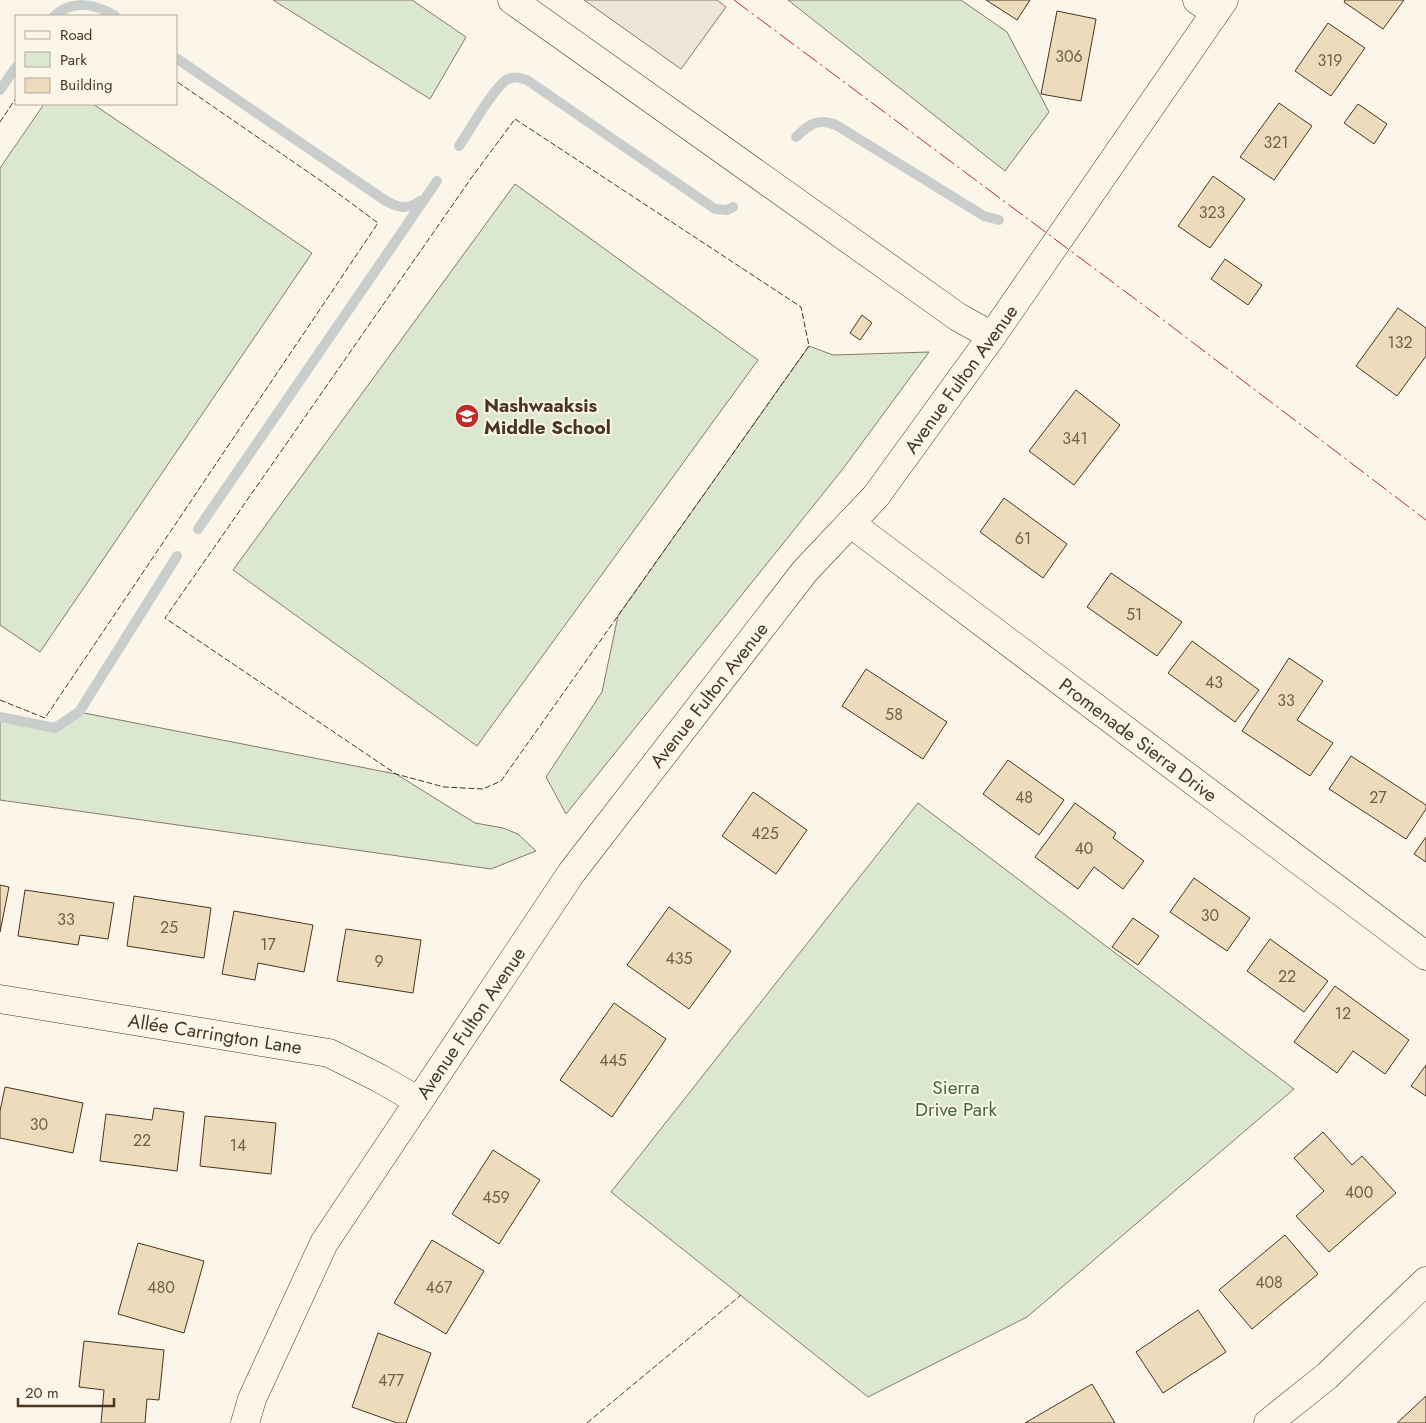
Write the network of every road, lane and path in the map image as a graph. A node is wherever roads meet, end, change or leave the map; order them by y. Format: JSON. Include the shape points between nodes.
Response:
{"nodes":[{"id":1,"x":512,"y":0,"type":"edge"},
{"id":2,"x":1212,"y":4,"type":"edge"},
{"id":3,"x":992,"y":336,"type":"junction"},
{"id":4,"x":850,"y":523,"type":"junction"},
{"id":5,"x":1426,"y":956,"type":"edge"},
{"id":6,"x":0,"y":999,"type":"edge"},
{"id":7,"x":419,"y":1101,"type":"junction"},
{"id":8,"x":1426,"y":1281,"type":"edge"},
{"id":9,"x":245,"y":1423,"type":"edge"},
{"id":10,"x":1268,"y":1423,"type":"edge"}],
"edges":[{"from":1,"to":3,"type":"street","via":[[958,317]]},
{"from":2,"to":3,"type":"street","name":"Avenue Fulton Avenue"},
{"from":3,"to":4,"type":"street","name":"Avenue Fulton Avenue","via":[[876,496]]},
{"from":4,"to":5,"type":"street","name":"Promenade Sierra Drive"},
{"from":4,"to":7,"type":"street","name":"Avenue Fulton Avenue","via":[[805,570],[572,872]]},
{"from":6,"to":7,"type":"street","name":"Allée Carrington Lane","via":[[329,1053]]},
{"from":7,"to":9,"type":"street","name":"Avenue Fulton Avenue","via":[[324,1243],[252,1399]]},
{"from":8,"to":10,"type":"street","via":[[1327,1376]]}]}
